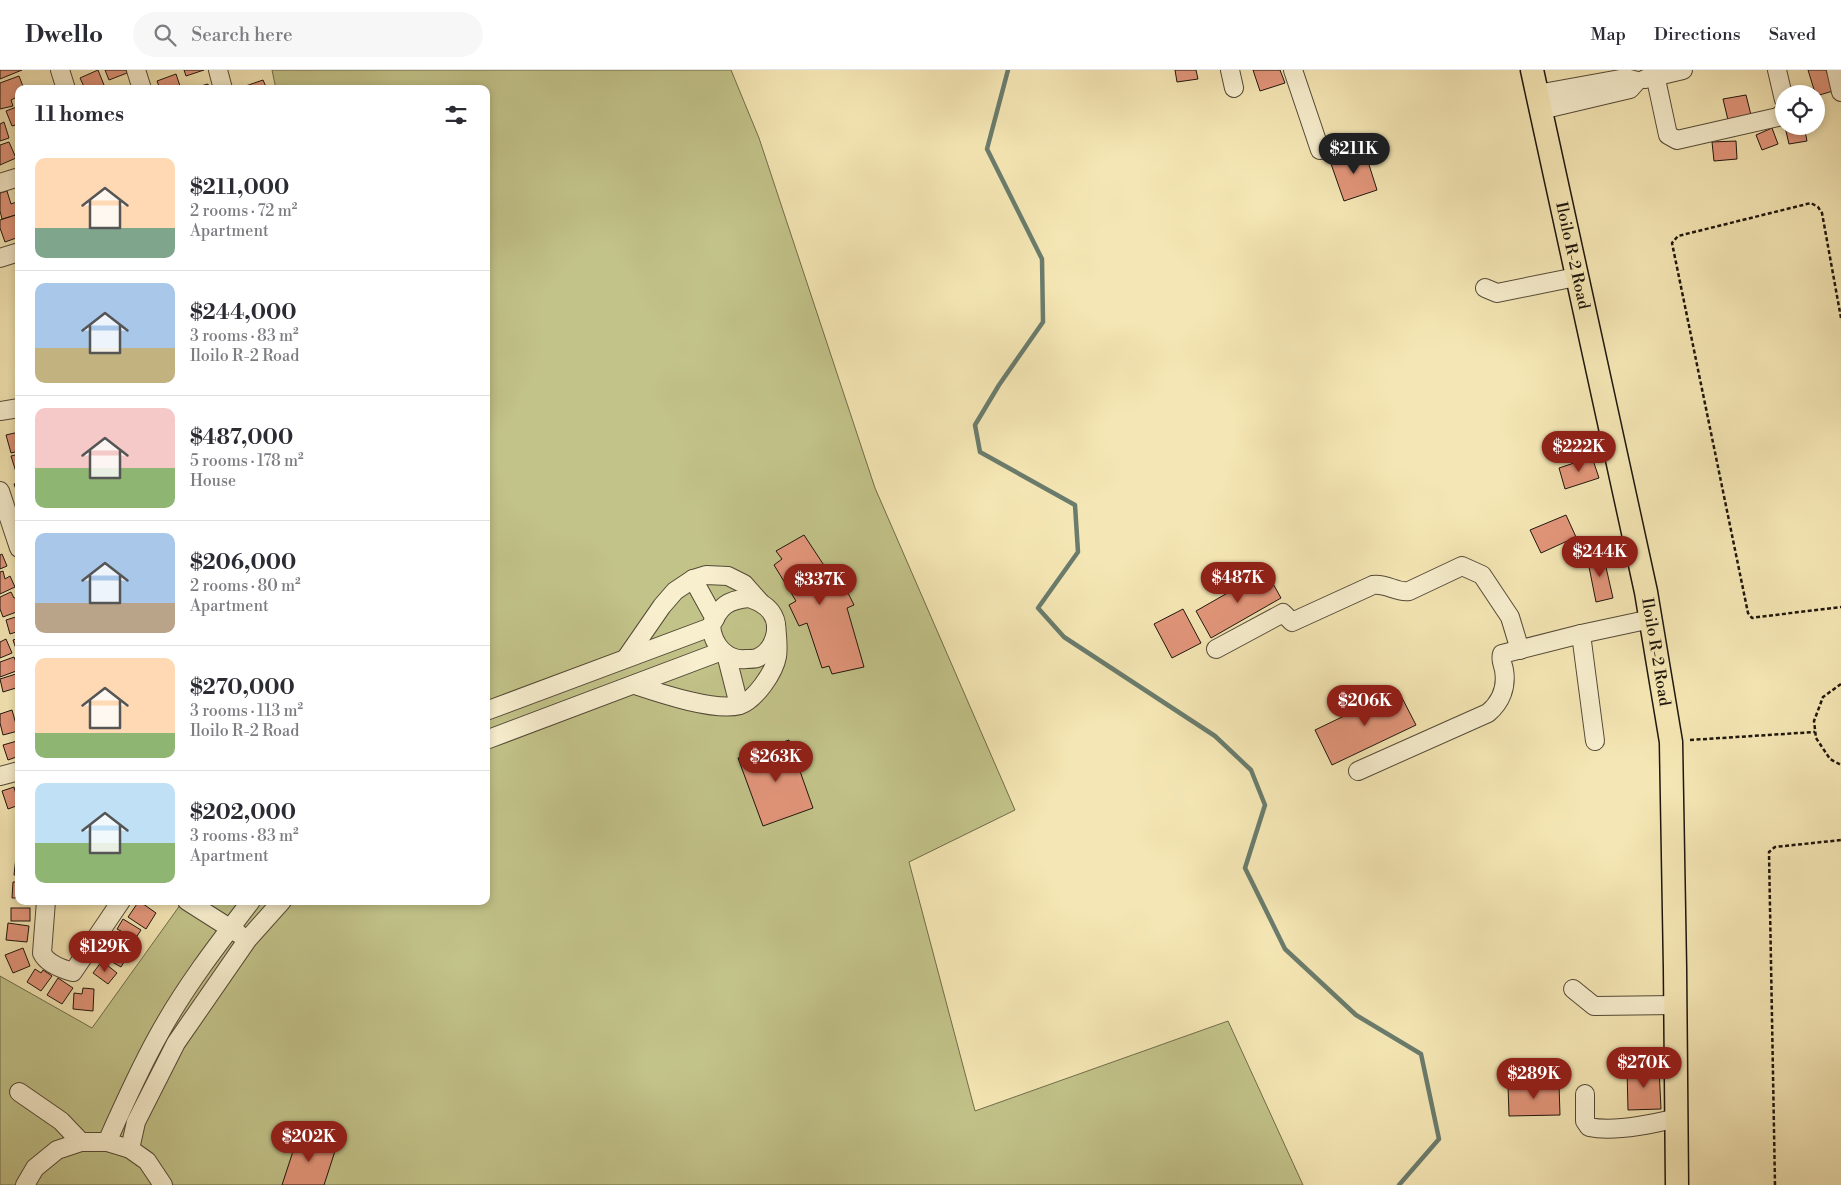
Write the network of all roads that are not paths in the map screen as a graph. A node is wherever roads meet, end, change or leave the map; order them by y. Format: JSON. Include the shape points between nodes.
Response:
{"nodes":[{"id":1,"x":60,"y":70,"type":"edge"},
{"id":2,"x":136,"y":70,"type":"edge"},
{"id":3,"x":218,"y":70,"type":"edge"},
{"id":4,"x":1230,"y":70,"type":"edge"},
{"id":5,"x":1293,"y":70,"type":"edge"},
{"id":6,"x":1532,"y":70,"type":"edge"},
{"id":7,"x":1683,"y":70,"type":"edge"},
{"id":8,"x":1777,"y":70,"type":"edge"},
{"id":9,"x":1836,"y":70,"type":"edge"},
{"id":10,"x":1655,"y":73,"type":"edge"},
{"id":11,"x":65,"y":85,"type":"edge"},
{"id":12,"x":141,"y":85,"type":"edge"},
{"id":13,"x":222,"y":85,"type":"edge"},
{"id":14,"x":1780,"y":85,"type":"edge"},
{"id":15,"x":1234,"y":88,"type":"dead end"},
{"id":16,"x":1841,"y":92,"type":"edge"},
{"id":17,"x":1539,"y":102,"type":"junction"},
{"id":18,"x":1775,"y":118,"type":"edge"},
{"id":19,"x":1320,"y":150,"type":"dead end"},
{"id":20,"x":15,"y":177,"type":"edge"},
{"id":21,"x":0,"y":183,"type":"edge"},
{"id":22,"x":15,"y":253,"type":"edge"},
{"id":23,"x":0,"y":258,"type":"edge"},
{"id":24,"x":1576,"y":277,"type":"junction"},
{"id":25,"x":1485,"y":288,"type":"dead end"},
{"id":26,"x":15,"y":409,"type":"edge"},
{"id":27,"x":0,"y":412,"type":"edge"},
{"id":28,"x":0,"y":491,"type":"edge"},
{"id":29,"x":15,"y":536,"type":"edge"},
{"id":30,"x":693,"y":579,"type":"junction"},
{"id":31,"x":760,"y":602,"type":"junction"},
{"id":32,"x":1651,"y":619,"type":"junction"},
{"id":33,"x":713,"y":623,"type":"junction"},
{"id":34,"x":776,"y":624,"type":"junction"},
{"id":35,"x":1581,"y":634,"type":"junction"},
{"id":36,"x":1216,"y":649,"type":"dead end"},
{"id":37,"x":1520,"y":650,"type":"junction"},
{"id":38,"x":724,"y":652,"type":"junction"},
{"id":39,"x":626,"y":658,"type":"junction"},
{"id":40,"x":571,"y":679,"type":"junction"},
{"id":41,"x":635,"y":685,"type":"junction"},
{"id":42,"x":581,"y":705,"type":"junction"},
{"id":43,"x":740,"y":705,"type":"junction"},
{"id":44,"x":490,"y":709,"type":"edge"},
{"id":45,"x":490,"y":739,"type":"edge"},
{"id":46,"x":1595,"y":741,"type":"dead end"},
{"id":47,"x":1358,"y":771,"type":"dead end"},
{"id":48,"x":15,"y":772,"type":"edge"},
{"id":49,"x":0,"y":776,"type":"edge"},
{"id":50,"x":46,"y":905,"type":"edge"},
{"id":51,"x":118,"y":905,"type":"edge"},
{"id":52,"x":193,"y":905,"type":"edge"},
{"id":53,"x":248,"y":905,"type":"edge"},
{"id":54,"x":279,"y":905,"type":"edge"},
{"id":55,"x":230,"y":928,"type":"junction"},
{"id":56,"x":248,"y":940,"type":"junction"},
{"id":57,"x":1573,"y":989,"type":"dead end"},
{"id":58,"x":1676,"y":1005,"type":"junction"},
{"id":59,"x":20,"y":1092,"type":"dead end"},
{"id":60,"x":1585,"y":1094,"type":"dead end"},
{"id":61,"x":1677,"y":1118,"type":"junction"},
{"id":62,"x":81,"y":1142,"type":"junction"},
{"id":63,"x":106,"y":1142,"type":"junction"},
{"id":64,"x":130,"y":1149,"type":"junction"},
{"id":65,"x":25,"y":1185,"type":"edge"},
{"id":66,"x":163,"y":1185,"type":"edge"},
{"id":67,"x":1677,"y":1185,"type":"edge"}],
"edges":[{"from":1,"to":11,"type":"street"},
{"from":2,"to":12,"type":"street"},
{"from":3,"to":13,"type":"street"},
{"from":4,"to":15,"type":"street"},
{"from":5,"to":19,"type":"street"},
{"from":6,"to":17,"type":"main road","name":"Iloilo R-2 Road"},
{"from":7,"to":10,"type":"street"},
{"from":8,"to":14,"type":"street"},
{"from":9,"to":16,"type":"street"},
{"from":10,"to":17,"type":"street","via":[[1637,81],[1630,89]]},
{"from":10,"to":18,"type":"street","via":[[1668,135],[1676,140]]},
{"from":17,"to":24,"type":"main road","name":"Iloilo R-2 Road"},
{"from":20,"to":21,"type":"street"},
{"from":22,"to":23,"type":"street"},
{"from":24,"to":25,"type":"street","via":[[1497,293]]},
{"from":24,"to":32,"type":"main road","name":"Iloilo R-2 Road"},
{"from":26,"to":27,"type":"street"},
{"from":28,"to":29,"type":"street"},
{"from":30,"to":31,"type":"street","via":[[706,575],[728,576],[744,584]]},
{"from":30,"to":33,"type":"street"},
{"from":30,"to":39,"type":"street","via":[[675,591],[662,606]]},
{"from":31,"to":33,"type":"street","via":[[748,598],[734,599],[720,608]]},
{"from":31,"to":34,"type":"street","via":[[772,612]]},
{"from":32,"to":35,"type":"street"},
{"from":32,"to":58,"type":"main road","name":"Iloilo R-2 Road","via":[[1671,742]]},
{"from":33,"to":38,"type":"street","via":[[716,644]]},
{"from":33,"to":39,"type":"street"},
{"from":34,"to":38,"type":"street","via":[[775,638],[769,649],[757,658],[738,660]]},
{"from":34,"to":43,"type":"street","via":[[779,651],[772,674],[754,696]]},
{"from":35,"to":37,"type":"street"},
{"from":35,"to":46,"type":"street"},
{"from":36,"to":37,"type":"street","via":[[1283,614],[1292,622],[1380,584],[1409,591],[1462,566],[1482,574],[1510,617]]},
{"from":37,"to":47,"type":"street","via":[[1502,654],[1506,680],[1498,704],[1488,713]]},
{"from":38,"to":41,"type":"street"},
{"from":38,"to":43,"type":"street"},
{"from":39,"to":40,"type":"street"},
{"from":40,"to":42,"type":"street"},
{"from":40,"to":44,"type":"street"},
{"from":41,"to":42,"type":"street"},
{"from":41,"to":43,"type":"street","via":[[674,698]]},
{"from":42,"to":45,"type":"street"},
{"from":48,"to":49,"type":"street"},
{"from":50,"to":51,"type":"street","via":[[44,958],[73,972]]},
{"from":52,"to":55,"type":"street"},
{"from":53,"to":55,"type":"street"},
{"from":54,"to":56,"type":"street"},
{"from":55,"to":56,"type":"street"},
{"from":55,"to":63,"type":"street","via":[[158,1036]]},
{"from":56,"to":64,"type":"street","via":[[176,1043],[136,1122]]},
{"from":57,"to":58,"type":"street","via":[[1594,1006]]},
{"from":58,"to":61,"type":"main road","name":"Iloilo R-2 Road"},
{"from":59,"to":62,"type":"street","via":[[61,1120]]},
{"from":60,"to":61,"type":"street","via":[[1585,1121],[1589,1127],[1655,1124]]},
{"from":61,"to":67,"type":"main road","name":"Iloilo R-2 Road"},
{"from":62,"to":63,"type":"street"},
{"from":62,"to":65,"type":"street","via":[[57,1150],[36,1168]]},
{"from":63,"to":64,"type":"street"},
{"from":64,"to":66,"type":"street","via":[[147,1161]]}]}
